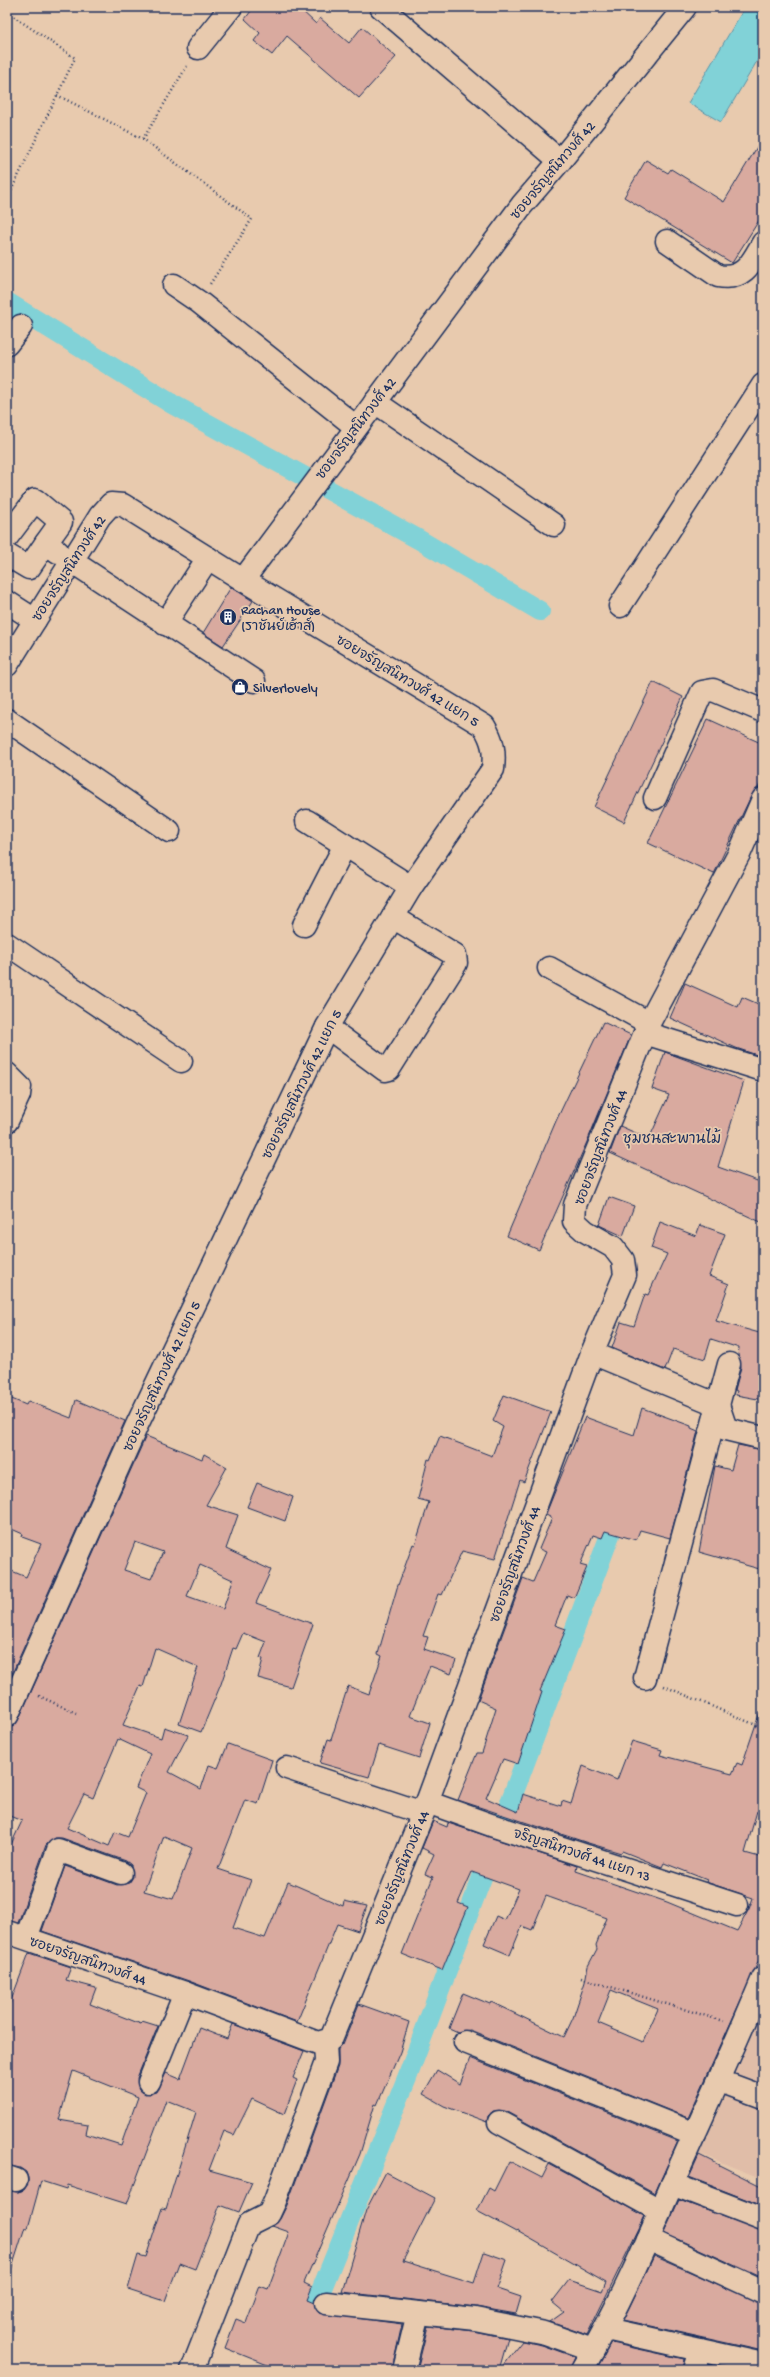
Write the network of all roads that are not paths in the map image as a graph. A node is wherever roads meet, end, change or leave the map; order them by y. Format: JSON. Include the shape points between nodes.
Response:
{"nodes":[{"id":1,"x":231,"y":7,"type":"edge"},
{"id":2,"x":381,"y":7,"type":"edge"},
{"id":3,"x":684,"y":7,"type":"edge"},
{"id":4,"x":198,"y":48,"type":"road end"},
{"id":5,"x":560,"y":161,"type":"junction"},
{"id":6,"x":667,"y":241,"type":"dead end"},
{"id":7,"x":763,"y":243,"type":"edge"},
{"id":8,"x":174,"y":285,"type":"dead end"},
{"id":9,"x":21,"y":326,"type":"dead end"},
{"id":10,"x":7,"y":344,"type":"edge"},
{"id":11,"x":763,"y":385,"type":"edge"},
{"id":12,"x":375,"y":402,"type":"junction"},
{"id":13,"x":356,"y":427,"type":"junction"},
{"id":14,"x":554,"y":525,"type":"dead end"},
{"id":15,"x":7,"y":537,"type":"edge"},
{"id":16,"x":46,"y":543,"type":"junction"},
{"id":17,"x":7,"y":555,"type":"edge"},
{"id":18,"x":208,"y":558,"type":"junction"},
{"id":19,"x":77,"y":564,"type":"junction"},
{"id":20,"x":243,"y":580,"type":"junction"},
{"id":21,"x":7,"y":602,"type":"edge"},
{"id":22,"x":620,"y":606,"type":"dead end"},
{"id":23,"x":35,"y":620,"type":"junction"},
{"id":24,"x":165,"y":624,"type":"junction"},
{"id":25,"x":7,"y":665,"type":"edge"},
{"id":26,"x":254,"y":681,"type":"dead end"},
{"id":27,"x":763,"y":711,"type":"edge"},
{"id":28,"x":7,"y":720,"type":"edge"},
{"id":29,"x":654,"y":798,"type":"dead end"},
{"id":30,"x":763,"y":799,"type":"edge"},
{"id":31,"x":307,"y":821,"type":"dead end"},
{"id":32,"x":169,"y":831,"type":"dead end"},
{"id":33,"x":345,"y":845,"type":"junction"},
{"id":34,"x":412,"y":887,"type":"junction"},
{"id":35,"x":393,"y":917,"type":"junction"},
{"id":36,"x":304,"y":925,"type":"dead end"},
{"id":37,"x":7,"y":944,"type":"edge"},
{"id":38,"x":548,"y":968,"type":"dead end"},
{"id":39,"x":326,"y":1027,"type":"junction"},
{"id":40,"x":647,"y":1028,"type":"junction"},
{"id":41,"x":181,"y":1061,"type":"dead end"},
{"id":42,"x":763,"y":1070,"type":"edge"},
{"id":43,"x":7,"y":1074,"type":"edge"},
{"id":44,"x":7,"y":1121,"type":"edge"},
{"id":45,"x":592,"y":1354,"type":"junction"},
{"id":46,"x":729,"y":1364,"type":"dead end"},
{"id":47,"x":718,"y":1405,"type":"junction"},
{"id":48,"x":763,"y":1438,"type":"edge"},
{"id":49,"x":646,"y":1678,"type":"road end"},
{"id":50,"x":7,"y":1716,"type":"edge"},
{"id":51,"x":287,"y":1768,"type":"dead end"},
{"id":52,"x":425,"y":1807,"type":"junction"},
{"id":53,"x":121,"y":1873,"type":"dead end"},
{"id":54,"x":737,"y":1905,"type":"dead end"},
{"id":55,"x":16,"y":1935,"type":"edge"},
{"id":56,"x":763,"y":1978,"type":"edge"},
{"id":57,"x":186,"y":1993,"type":"junction"},
{"id":58,"x":465,"y":2042,"type":"dead end"},
{"id":59,"x":324,"y":2043,"type":"junction"},
{"id":60,"x":720,"y":2081,"type":"junction"},
{"id":61,"x":149,"y":2082,"type":"dead end"},
{"id":62,"x":763,"y":2097,"type":"edge"},
{"id":63,"x":499,"y":2122,"type":"dead end"},
{"id":64,"x":694,"y":2134,"type":"junction"},
{"id":65,"x":672,"y":2184,"type":"junction"},
{"id":66,"x":661,"y":2211,"type":"junction"},
{"id":67,"x":763,"y":2219,"type":"edge"},
{"id":68,"x":648,"y":2239,"type":"junction"},
{"id":69,"x":763,"y":2292,"type":"edge"},
{"id":70,"x":326,"y":2303,"type":"dead end"},
{"id":71,"x":418,"y":2312,"type":"junction"},
{"id":72,"x":606,"y":2329,"type":"junction"},
{"id":73,"x":594,"y":2350,"type":"junction"},
{"id":74,"x":697,"y":2360,"type":"edge"},
{"id":75,"x":763,"y":2364,"type":"edge"},
{"id":76,"x":192,"y":2370,"type":"edge"},
{"id":77,"x":404,"y":2370,"type":"edge"},
{"id":78,"x":582,"y":2370,"type":"edge"}],
"edges":[{"from":1,"to":4,"type":"street"},
{"from":2,"to":5,"type":"street"},
{"from":3,"to":5,"type":"street","name":"ซอยจรัญสนิทวงศ์ 42"},
{"from":5,"to":12,"type":"street","name":"ซอยจรัญสนิทวงศ์ 42","via":[[522,205]]},
{"from":6,"to":7,"type":"street","via":[[723,277],[736,276],[747,270]]},
{"from":8,"to":13,"type":"street"},
{"from":9,"to":10,"type":"street"},
{"from":11,"to":22,"type":"street"},
{"from":12,"to":13,"type":"street","name":"ซอยจรัญสนิทวงศ์ 42"},
{"from":12,"to":14,"type":"street"},
{"from":13,"to":20,"type":"street","name":"ซอยจรัญสนิทวงศ์ 42"},
{"from":15,"to":16,"type":"street","via":[[35,500],[61,522]]},
{"from":16,"to":17,"type":"street","via":[[29,568]]},
{"from":16,"to":19,"type":"street"},
{"from":18,"to":19,"type":"street","name":"ซอยจรัญสนิทวงศ์ 42","via":[[124,505],[111,504],[100,516]]},
{"from":18,"to":20,"type":"street","name":"ซอยจรัญสนิทวงศ์ 42"},
{"from":18,"to":24,"type":"street"},
{"from":19,"to":23,"type":"street","name":"ซอยจรัญสนิทวงศ์ 42"},
{"from":19,"to":24,"type":"street"},
{"from":20,"to":34,"type":"street","name":"ซอยจรัญสนิทวงศ์ 42 แยก 5","via":[[484,726],[493,740],[493,769]]},
{"from":21,"to":23,"type":"street"},
{"from":23,"to":25,"type":"street","name":"ซอยจรัญสนิทวงศ์ 42"},
{"from":24,"to":26,"type":"street"},
{"from":27,"to":29,"type":"street","via":[[713,690],[702,692]]},
{"from":28,"to":32,"type":"street"},
{"from":30,"to":40,"type":"street","name":"ซอยจรัญสนิทวงศ์ 44","via":[[740,852]]},
{"from":31,"to":33,"type":"street"},
{"from":33,"to":34,"type":"street"},
{"from":33,"to":36,"type":"street"},
{"from":34,"to":35,"type":"street","name":"ซอยจรัญสนิทวงศ์ 42 แยก 5"},
{"from":35,"to":39,"type":"street","name":"ซอยจรัญสนิทวงศ์ 42 แยก 5"},
{"from":35,"to":39,"type":"street","via":[[455,955],[456,963],[389,1069],[386,1070]]},
{"from":37,"to":41,"type":"street"},
{"from":38,"to":40,"type":"street"},
{"from":39,"to":50,"type":"street","name":"ซอยจรัญสนิทวงศ์ 42 แยก 5","via":[[137,1426]]},
{"from":40,"to":42,"type":"street"},
{"from":40,"to":45,"type":"street","name":"ซอยจรัญสนิทวงศ์ 44","via":[[575,1205],[574,1222],[613,1247],[622,1260],[625,1275]]},
{"from":43,"to":44,"type":"street","via":[[20,1087]]},
{"from":45,"to":47,"type":"street"},
{"from":45,"to":52,"type":"street","name":"ซอยจรัญสนิทวงศ์ 44"},
{"from":46,"to":47,"type":"street"},
{"from":47,"to":48,"type":"street","via":[[726,1429]]},
{"from":47,"to":49,"type":"street"},
{"from":51,"to":52,"type":"street","name":"จริญสนิทวงศ์ 44 แยก 13"},
{"from":52,"to":54,"type":"street","name":"จริญสนิทวงศ์ 44 แยก 13","via":[[498,1827]]},
{"from":52,"to":59,"type":"street","name":"ซอยจรัญสนิทวงศ์ 44","via":[[337,2026],[331,2039]]},
{"from":53,"to":55,"type":"street","via":[[58,1850]]},
{"from":55,"to":57,"type":"street","name":"ซอยจรัญสนิทวงศ์ 44"},
{"from":56,"to":60,"type":"street"},
{"from":57,"to":59,"type":"street","name":"ซอยจรัญสนิทวงศ์ 44","via":[[318,2043]]},
{"from":57,"to":61,"type":"street"},
{"from":58,"to":64,"type":"street"},
{"from":59,"to":76,"type":"street","via":[[326,2062],[275,2201],[269,2214],[249,2224]]},
{"from":60,"to":62,"type":"street"},
{"from":60,"to":64,"type":"street"},
{"from":63,"to":66,"type":"street"},
{"from":64,"to":65,"type":"street"},
{"from":65,"to":66,"type":"street"},
{"from":65,"to":67,"type":"street"},
{"from":66,"to":68,"type":"street"},
{"from":68,"to":69,"type":"street"},
{"from":68,"to":72,"type":"street"},
{"from":70,"to":71,"type":"street"},
{"from":71,"to":73,"type":"street","via":[[475,2319],[545,2333]]},
{"from":71,"to":77,"type":"street"},
{"from":72,"to":73,"type":"street"},
{"from":72,"to":74,"type":"street"},
{"from":73,"to":78,"type":"street"},
{"from":74,"to":75,"type":"street"}]}
